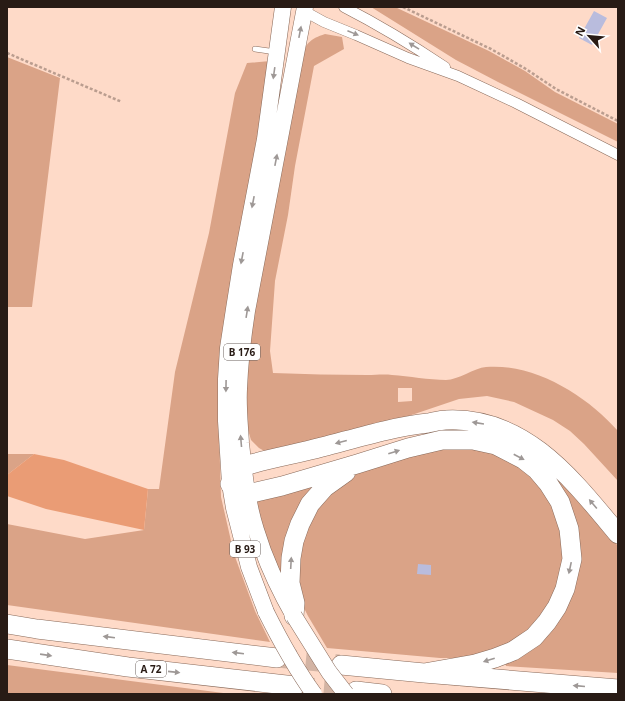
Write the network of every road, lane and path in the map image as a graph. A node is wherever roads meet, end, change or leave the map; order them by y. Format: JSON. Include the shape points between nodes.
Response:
{"nodes":[{"id":1,"x":283,"y":7,"type":"edge"},
{"id":2,"x":344,"y":7,"type":"edge"},
{"id":3,"x":403,"y":7,"type":"edge"},
{"id":4,"x":305,"y":9,"type":"edge"},
{"id":5,"x":255,"y":49,"type":"dead end"},
{"id":6,"x":7,"y":52,"type":"edge"},
{"id":7,"x":277,"y":52,"type":"junction"},
{"id":8,"x":458,"y":76,"type":"junction"},
{"id":9,"x":122,"y":102,"type":"dead end"},
{"id":10,"x":618,"y":121,"type":"edge"},
{"id":11,"x":618,"y":155,"type":"edge"},
{"id":12,"x":356,"y":464,"type":"junction"},
{"id":13,"x":243,"y":467,"type":"junction"},
{"id":14,"x":230,"y":484,"type":"junction"},
{"id":15,"x":247,"y":494,"type":"junction"},
{"id":16,"x":618,"y":534,"type":"edge"},
{"id":17,"x":294,"y":616,"type":"junction"},
{"id":18,"x":7,"y":624,"type":"edge"},
{"id":19,"x":7,"y":649,"type":"edge"},
{"id":20,"x":277,"y":658,"type":"tunnel mouth"},
{"id":21,"x":341,"y":665,"type":"tunnel mouth"},
{"id":22,"x":424,"y":673,"type":"junction"},
{"id":23,"x":296,"y":686,"type":"tunnel mouth"},
{"id":24,"x":618,"y":689,"type":"edge"},
{"id":25,"x":351,"y":693,"type":"edge"},
{"id":26,"x":314,"y":694,"type":"edge"},
{"id":27,"x":382,"y":694,"type":"edge"}],
"edges":[{"from":1,"to":7,"type":"main road","number":"B 176"},
{"from":8,"to":2,"type":"street","one_way":true,"via":[[415,47]]},
{"from":3,"to":10,"type":"path","via":[[491,48],[556,89]]},
{"from":4,"to":8,"type":"street","one_way":true,"via":[[324,22]]},
{"from":13,"to":4,"type":"main road","number":"B 176","one_way":true,"via":[[239,390],[247,310]]},
{"from":5,"to":7,"type":"lane"},
{"from":6,"to":9,"type":"path"},
{"from":7,"to":14,"type":"main road","number":"B 176","one_way":true,"via":[[265,139],[228,348],[226,421]]},
{"from":8,"to":11,"type":"street"},
{"from":12,"to":15,"type":"highway"},
{"from":17,"to":12,"type":"highway","one_way":true,"via":[[295,603],[290,583],[291,558],[300,524],[310,504],[325,487]]},
{"from":12,"to":22,"type":"highway","one_way":true,"via":[[442,440],[473,440],[496,445],[523,459],[537,470],[560,502],[567,522],[572,559],[565,590],[557,607],[534,637],[513,651],[495,658]]},
{"from":13,"to":14,"type":"highway"},
{"from":13,"to":15,"type":"main road","number":"B 176"},
{"from":16,"to":13,"type":"highway","one_way":true,"via":[[580,488],[536,447],[513,434],[485,424],[447,420],[406,426]]},
{"from":14,"to":15,"type":"highway"},
{"from":14,"to":26,"type":"main road","number":"B 93","bridge":true,"via":[[249,567],[266,612]]},
{"from":15,"to":17,"type":"main road","number":"B 93","via":[[268,562],[280,592]]},
{"from":17,"to":25,"type":"main road","number":"B 93","bridge":true,"via":[[329,672]]},
{"from":20,"to":18,"type":"highway","one_way":true},
{"from":19,"to":23,"type":"highway","number":"A 72","one_way":true,"via":[[128,667]]},
{"from":21,"to":22,"type":"highway"},
{"from":24,"to":22,"type":"highway","one_way":true},
{"from":25,"to":27,"type":"highway"}]}
